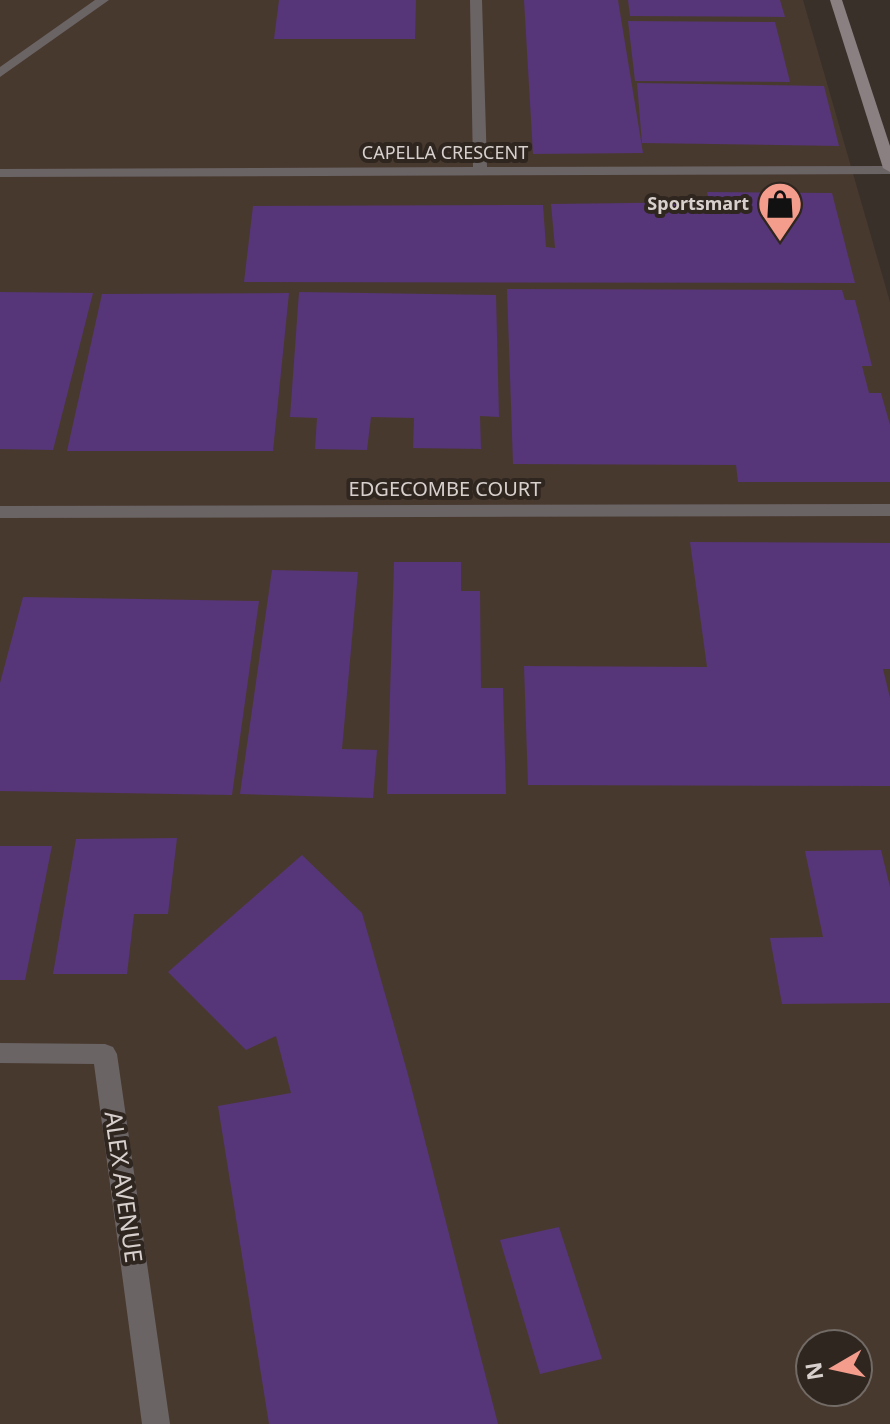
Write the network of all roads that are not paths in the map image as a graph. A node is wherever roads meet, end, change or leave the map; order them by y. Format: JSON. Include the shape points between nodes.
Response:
{"nodes":[{"id":1,"x":103,"y":0,"type":"edge"},
{"id":2,"x":476,"y":0,"type":"edge"},
{"id":3,"x":836,"y":0,"type":"edge"},
{"id":4,"x":0,"y":73,"type":"edge"},
{"id":5,"x":890,"y":169,"type":"edge"},
{"id":6,"x":480,"y":171,"type":"junction"},
{"id":7,"x":0,"y":173,"type":"edge"},
{"id":8,"x":890,"y":510,"type":"edge"},
{"id":9,"x":0,"y":512,"type":"edge"},
{"id":10,"x":0,"y":1053,"type":"edge"},
{"id":11,"x":156,"y":1424,"type":"edge"}],
"edges":[{"from":1,"to":4,"type":"street"},
{"from":2,"to":6,"type":"street"},
{"from":3,"to":5,"type":"street"},
{"from":5,"to":6,"type":"street","name":"CAPELLA CRESCENT"},
{"from":6,"to":7,"type":"street","name":"CAPELLA CRESCENT"},
{"from":8,"to":9,"type":"street","name":"EDGECOMBE COURT"},
{"from":10,"to":11,"type":"street","name":"ALEX AVENUE","via":[[105,1054]]}]}
